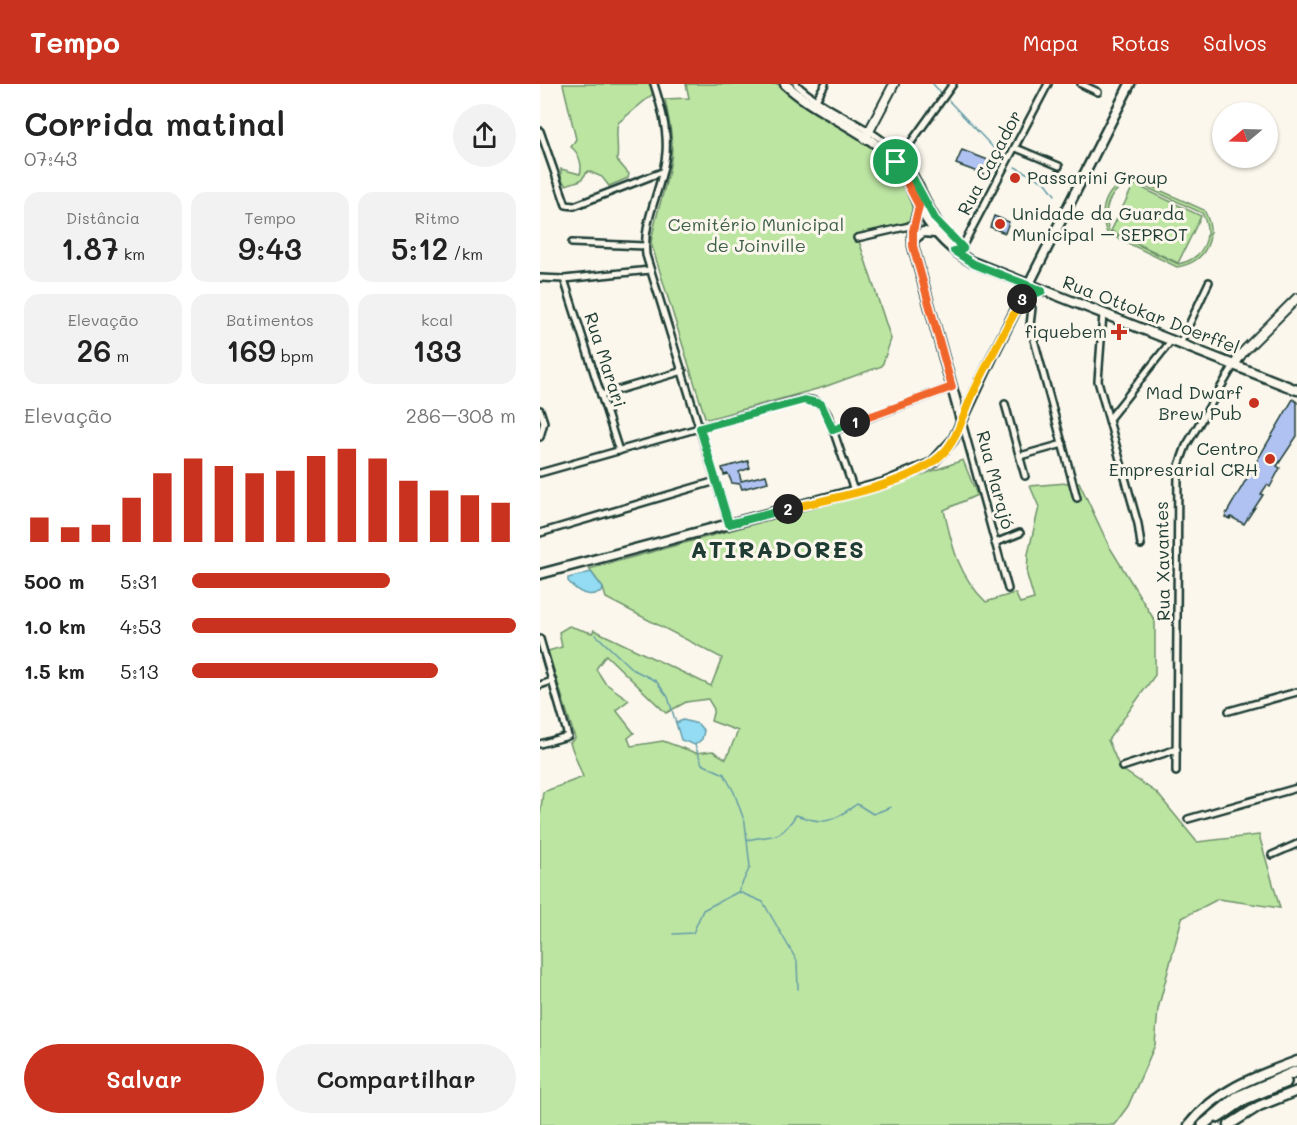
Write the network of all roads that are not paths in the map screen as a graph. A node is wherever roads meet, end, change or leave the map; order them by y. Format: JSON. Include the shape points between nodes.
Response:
{"nodes":[{"id":1,"x":654,"y":84,"type":"edge"},
{"id":2,"x":785,"y":84,"type":"edge"},
{"id":3,"x":796,"y":84,"type":"edge"},
{"id":4,"x":825,"y":84,"type":"edge"},
{"id":5,"x":894,"y":84,"type":"edge"},
{"id":6,"x":953,"y":84,"type":"edge"},
{"id":7,"x":1048,"y":84,"type":"edge"},
{"id":8,"x":1080,"y":84,"type":"edge"},
{"id":9,"x":1130,"y":84,"type":"edge"},
{"id":10,"x":1098,"y":92,"type":"dead end"},
{"id":11,"x":816,"y":100,"type":"junction"},
{"id":12,"x":540,"y":131,"type":"edge"},
{"id":13,"x":867,"y":135,"type":"junction"},
{"id":14,"x":1016,"y":148,"type":"junction"},
{"id":15,"x":898,"y":159,"type":"junction"},
{"id":16,"x":1059,"y":166,"type":"dead end"},
{"id":17,"x":662,"y":172,"type":"junction"},
{"id":18,"x":919,"y":206,"type":"junction"},
{"id":19,"x":914,"y":225,"type":"junction"},
{"id":20,"x":935,"y":232,"type":"junction"},
{"id":21,"x":857,"y":238,"type":"dead end"},
{"id":22,"x":913,"y":240,"type":"junction"},
{"id":23,"x":572,"y":243,"type":"dead end"},
{"id":24,"x":645,"y":246,"type":"junction"},
{"id":25,"x":963,"y":248,"type":"junction"},
{"id":26,"x":954,"y":251,"type":"junction"},
{"id":27,"x":650,"y":270,"type":"junction"},
{"id":28,"x":540,"y":278,"type":"edge"},
{"id":29,"x":564,"y":279,"type":"junction"},
{"id":30,"x":1209,"y":282,"type":"dead end"},
{"id":31,"x":1028,"y":286,"type":"junction"},
{"id":32,"x":1042,"y":291,"type":"junction"},
{"id":33,"x":1022,"y":298,"type":"junction"},
{"id":34,"x":1297,"y":298,"type":"edge"},
{"id":35,"x":1102,"y":314,"type":"junction"},
{"id":36,"x":1176,"y":343,"type":"junction"},
{"id":37,"x":1234,"y":365,"type":"junction"},
{"id":38,"x":683,"y":371,"type":"junction"},
{"id":39,"x":952,"y":387,"type":"junction"},
{"id":40,"x":1297,"y":390,"type":"edge"},
{"id":41,"x":601,"y":395,"type":"junction"},
{"id":42,"x":955,"y":398,"type":"junction"},
{"id":43,"x":971,"y":398,"type":"junction"},
{"id":44,"x":1005,"y":404,"type":"dead end"},
{"id":45,"x":540,"y":410,"type":"edge"},
{"id":46,"x":1109,"y":419,"type":"junction"},
{"id":47,"x":962,"y":421,"type":"junction"},
{"id":48,"x":700,"y":428,"type":"junction"},
{"id":49,"x":833,"y":430,"type":"junction"},
{"id":50,"x":540,"y":437,"type":"edge"},
{"id":51,"x":1062,"y":444,"type":"junction"},
{"id":52,"x":619,"y":451,"type":"junction"},
{"id":53,"x":1020,"y":456,"type":"junction"},
{"id":54,"x":540,"y":473,"type":"edge"},
{"id":55,"x":1025,"y":476,"type":"dead end"},
{"id":56,"x":716,"y":481,"type":"junction"},
{"id":57,"x":854,"y":491,"type":"junction"},
{"id":58,"x":1077,"y":498,"type":"dead end"},
{"id":59,"x":729,"y":524,"type":"junction"},
{"id":60,"x":540,"y":533,"type":"edge"},
{"id":61,"x":1020,"y":533,"type":"dead end"},
{"id":62,"x":995,"y":543,"type":"junction"},
{"id":63,"x":1141,"y":545,"type":"dead end"},
{"id":64,"x":540,"y":574,"type":"edge"},
{"id":65,"x":1008,"y":589,"type":"dead end"},
{"id":66,"x":540,"y":639,"type":"edge"},
{"id":67,"x":552,"y":681,"type":"junction"},
{"id":68,"x":540,"y":685,"type":"edge"},
{"id":69,"x":1297,"y":692,"type":"edge"},
{"id":70,"x":1229,"y":711,"type":"dead end"},
{"id":71,"x":540,"y":744,"type":"edge"},
{"id":72,"x":1177,"y":749,"type":"junction"},
{"id":73,"x":1122,"y":767,"type":"dead end"},
{"id":74,"x":1176,"y":772,"type":"dead end"},
{"id":75,"x":1297,"y":788,"type":"edge"},
{"id":76,"x":1188,"y":819,"type":"dead end"},
{"id":77,"x":1297,"y":844,"type":"edge"},
{"id":78,"x":1272,"y":855,"type":"dead end"},
{"id":79,"x":1297,"y":1061,"type":"edge"},
{"id":80,"x":1297,"y":1071,"type":"edge"},
{"id":81,"x":1297,"y":1078,"type":"edge"},
{"id":82,"x":1297,"y":1091,"type":"edge"},
{"id":83,"x":1189,"y":1125,"type":"edge"},
{"id":84,"x":1203,"y":1125,"type":"edge"},
{"id":85,"x":1211,"y":1125,"type":"edge"},
{"id":86,"x":1229,"y":1125,"type":"edge"}],
"edges":[{"from":1,"to":17,"type":"street","via":[[666,139]]},
{"from":2,"to":13,"type":"main road","name":"Rua Ottokar Doerffel","via":[[813,107]]},
{"from":3,"to":11,"type":"street"},
{"from":4,"to":11,"type":"street"},
{"from":5,"to":13,"type":"street"},
{"from":6,"to":15,"type":"street"},
{"from":7,"to":14,"type":"street","name":"Rua Caçador"},
{"from":8,"to":10,"type":"street"},
{"from":9,"to":31,"type":"main road"},
{"from":11,"to":13,"type":"street"},
{"from":12,"to":17,"type":"street","via":[[566,205],[574,206]]},
{"from":13,"to":15,"type":"main road","name":"Rua Ottokar Doerffel"},
{"from":14,"to":16,"type":"street"},
{"from":14,"to":25,"type":"street","name":"Rua Caçador"},
{"from":15,"to":18,"type":"main road","name":"Rua Ottokar Doerffel"},
{"from":15,"to":25,"type":"street","via":[[935,219]]},
{"from":17,"to":24,"type":"street"},
{"from":18,"to":19,"type":"main road","name":"Rua Marajó"},
{"from":18,"to":20,"type":"main road","name":"Rua Ottokar Doerffel"},
{"from":19,"to":21,"type":"street"},
{"from":19,"to":22,"type":"main road","name":"Rua Marajó"},
{"from":20,"to":22,"type":"main road","via":[[923,232]]},
{"from":20,"to":26,"type":"main road","name":"Rua Ottokar Doerffel"},
{"from":22,"to":39,"type":"main road","name":"Rua Marajó"},
{"from":23,"to":24,"type":"street"},
{"from":24,"to":27,"type":"street"},
{"from":25,"to":26,"type":"street"},
{"from":26,"to":31,"type":"main road","name":"Rua Ottokar Doerffel","via":[[974,264]]},
{"from":27,"to":29,"type":"street"},
{"from":27,"to":38,"type":"street"},
{"from":28,"to":29,"type":"street"},
{"from":29,"to":41,"type":"street","name":"Rua Marari"},
{"from":30,"to":36,"type":"street"},
{"from":31,"to":32,"type":"main road","name":"Rua Ottokar Doerffel"},
{"from":31,"to":33,"type":"main road"},
{"from":32,"to":33,"type":"main road"},
{"from":32,"to":35,"type":"main road","name":"Rua Ottokar Doerffel"},
{"from":33,"to":43,"type":"main road"},
{"from":33,"to":51,"type":"street","via":[[1032,308],[1030,325]]},
{"from":34,"to":37,"type":"street"},
{"from":35,"to":36,"type":"main road","name":"Rua Ottokar Doerffel"},
{"from":35,"to":46,"type":"street","via":[[1098,375]]},
{"from":36,"to":37,"type":"main road","name":"Rua Ottokar Doerffel"},
{"from":36,"to":46,"type":"street"},
{"from":37,"to":40,"type":"main road","name":"Rua Ottokar Doerffel"},
{"from":37,"to":72,"type":"street","name":"Rua Xavantes","via":[[1186,446],[1178,468]]},
{"from":38,"to":41,"type":"street"},
{"from":38,"to":48,"type":"street"},
{"from":39,"to":42,"type":"main road","name":"Rua Marajó"},
{"from":39,"to":49,"type":"street"},
{"from":41,"to":52,"type":"street","name":"Rua Marari"},
{"from":42,"to":43,"type":"main road","via":[[963,402]]},
{"from":42,"to":47,"type":"main road","name":"Rua Marajó"},
{"from":43,"to":47,"type":"main road"},
{"from":44,"to":53,"type":"street"},
{"from":45,"to":50,"type":"street","via":[[544,422]]},
{"from":46,"to":63,"type":"street"},
{"from":47,"to":57,"type":"main road","via":[[948,448],[932,463],[902,477]]},
{"from":47,"to":62,"type":"street","name":"Rua Marajó"},
{"from":48,"to":49,"type":"street","via":[[798,400],[816,401],[824,408]]},
{"from":48,"to":52,"type":"street"},
{"from":48,"to":56,"type":"street"},
{"from":49,"to":57,"type":"street"},
{"from":51,"to":53,"type":"street"},
{"from":51,"to":58,"type":"street"},
{"from":52,"to":54,"type":"street"},
{"from":53,"to":55,"type":"street"},
{"from":56,"to":59,"type":"street"},
{"from":56,"to":60,"type":"street"},
{"from":57,"to":59,"type":"main road"},
{"from":59,"to":64,"type":"main road"},
{"from":61,"to":62,"type":"street"},
{"from":62,"to":65,"type":"street","name":"Rua Marajó"},
{"from":66,"to":67,"type":"street"},
{"from":67,"to":68,"type":"street"},
{"from":67,"to":71,"type":"street","via":[[568,736]]},
{"from":69,"to":70,"type":"street"},
{"from":72,"to":73,"type":"street"},
{"from":72,"to":74,"type":"street","name":"Rua Xavantes"},
{"from":75,"to":76,"type":"street"},
{"from":77,"to":78,"type":"street"},
{"from":79,"to":83,"type":"main road","via":[[1222,1094]]},
{"from":80,"to":84,"type":"highway","via":[[1237,1097]]},
{"from":81,"to":85,"type":"highway","via":[[1245,1100]]},
{"from":82,"to":86,"type":"main road","via":[[1259,1106]]}]}
